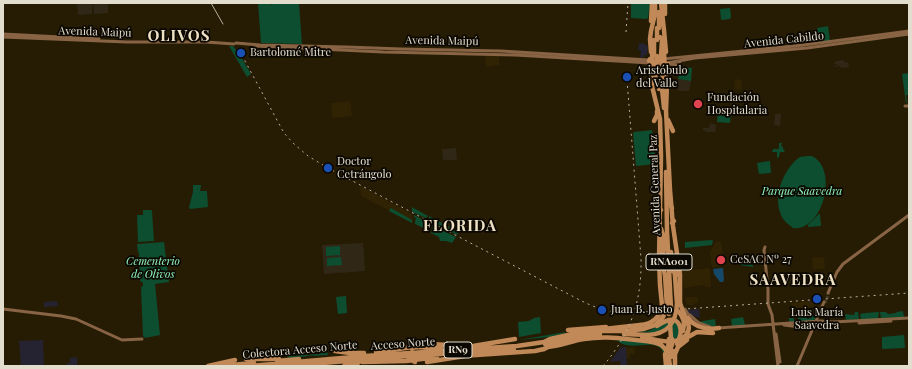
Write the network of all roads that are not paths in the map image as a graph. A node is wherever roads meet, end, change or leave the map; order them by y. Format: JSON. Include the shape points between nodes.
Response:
{"nodes":[{"id":1,"x":652,"y":3,"type":"edge"},
{"id":2,"x":665,"y":3,"type":"edge"},
{"id":3,"x":658,"y":4,"type":"edge"},
{"id":4,"x":659,"y":14,"type":"junction"},
{"id":5,"x":657,"y":29,"type":"junction"},
{"id":6,"x":909,"y":31,"type":"edge"},
{"id":7,"x":909,"y":34,"type":"edge"},
{"id":8,"x":3,"y":35,"type":"edge"},
{"id":9,"x":657,"y":39,"type":"junction"},
{"id":10,"x":658,"y":61,"type":"junction"},
{"id":11,"x":680,"y":61,"type":"junction"},
{"id":12,"x":661,"y":85,"type":"junction"},
{"id":13,"x":655,"y":97,"type":"junction"},
{"id":14,"x":665,"y":97,"type":"junction"},
{"id":15,"x":659,"y":102,"type":"junction"},
{"id":16,"x":664,"y":109,"type":"junction"},
{"id":17,"x":662,"y":114,"type":"junction"},
{"id":18,"x":654,"y":121,"type":"dead end"},
{"id":19,"x":673,"y":131,"type":"dead end"},
{"id":20,"x":655,"y":138,"type":"dead end"},
{"id":21,"x":672,"y":144,"type":"dead end"},
{"id":22,"x":666,"y":164,"type":"junction"},
{"id":23,"x":664,"y":172,"type":"junction"},
{"id":24,"x":661,"y":176,"type":"junction"},
{"id":25,"x":669,"y":177,"type":"junction"},
{"id":26,"x":672,"y":208,"type":"dead end"},
{"id":27,"x":660,"y":211,"type":"junction"},
{"id":28,"x":909,"y":216,"type":"edge"},
{"id":29,"x":672,"y":223,"type":"junction"},
{"id":30,"x":661,"y":228,"type":"junction"},
{"id":31,"x":672,"y":248,"type":"junction"},
{"id":32,"x":677,"y":259,"type":"junction"},
{"id":33,"x":681,"y":282,"type":"junction"},
{"id":34,"x":680,"y":292,"type":"junction"},
{"id":35,"x":828,"y":293,"type":"tunnel mouth"},
{"id":36,"x":768,"y":300,"type":"junction"},
{"id":37,"x":678,"y":302,"type":"junction"},
{"id":38,"x":824,"y":303,"type":"tunnel mouth"},
{"id":39,"x":667,"y":306,"type":"junction"},
{"id":40,"x":3,"y":309,"type":"edge"},
{"id":41,"x":685,"y":314,"type":"junction"},
{"id":42,"x":667,"y":315,"type":"junction"},
{"id":43,"x":909,"y":319,"type":"edge"},
{"id":44,"x":816,"y":321,"type":"junction"},
{"id":45,"x":774,"y":325,"type":"junction"},
{"id":46,"x":784,"y":325,"type":"junction"},
{"id":47,"x":800,"y":327,"type":"dead end"},
{"id":48,"x":719,"y":328,"type":"joint"},
{"id":49,"x":628,"y":329,"type":"junction"},
{"id":50,"x":568,"y":330,"type":"dead end"},
{"id":51,"x":701,"y":332,"type":"junction"},
{"id":52,"x":592,"y":333,"type":"junction"},
{"id":53,"x":616,"y":333,"type":"junction"},
{"id":54,"x":713,"y":333,"type":"dead end"},
{"id":55,"x":694,"y":334,"type":"junction"},
{"id":56,"x":648,"y":336,"type":"junction"},
{"id":57,"x":683,"y":337,"type":"junction"},
{"id":58,"x":142,"y":339,"type":"dead end"},
{"id":59,"x":515,"y":339,"type":"dead end"},
{"id":60,"x":550,"y":339,"type":"junction"},
{"id":61,"x":671,"y":339,"type":"junction"},
{"id":62,"x":659,"y":342,"type":"junction"},
{"id":63,"x":429,"y":344,"type":"dead end"},
{"id":64,"x":674,"y":345,"type":"junction"},
{"id":65,"x":405,"y":346,"type":"dead end"},
{"id":66,"x":472,"y":346,"type":"junction"},
{"id":67,"x":414,"y":347,"type":"dead end"},
{"id":68,"x":335,"y":351,"type":"dead end"},
{"id":69,"x":508,"y":351,"type":"junction"},
{"id":70,"x":367,"y":353,"type":"junction"},
{"id":71,"x":675,"y":354,"type":"junction"},
{"id":72,"x":471,"y":355,"type":"junction"},
{"id":73,"x":515,"y":356,"type":"dead end"},
{"id":74,"x":376,"y":357,"type":"junction"},
{"id":75,"x":246,"y":359,"type":"dead end"},
{"id":76,"x":329,"y":361,"type":"edge"},
{"id":77,"x":410,"y":361,"type":"junction"},
{"id":78,"x":287,"y":362,"type":"edge"},
{"id":79,"x":366,"y":362,"type":"junction"},
{"id":80,"x":417,"y":362,"type":"dead end"},
{"id":81,"x":427,"y":362,"type":"dead end"},
{"id":82,"x":238,"y":363,"type":"junction"},
{"id":83,"x":358,"y":363,"type":"junction"},
{"id":84,"x":208,"y":366,"type":"edge"},
{"id":85,"x":219,"y":366,"type":"edge"},
{"id":86,"x":250,"y":366,"type":"edge"},
{"id":87,"x":319,"y":366,"type":"edge"},
{"id":88,"x":344,"y":366,"type":"edge"},
{"id":89,"x":671,"y":366,"type":"edge"},
{"id":90,"x":779,"y":366,"type":"edge"},
{"id":91,"x":797,"y":366,"type":"edge"}],
"edges":[{"from":1,"to":5,"type":"highway"},
{"from":2,"to":5,"type":"highway"},
{"from":3,"to":4,"type":"highway"},
{"from":3,"to":5,"type":"highway","name":"Avenida General Paz"},
{"from":3,"to":5,"type":"highway","name":"Avenida General Paz","via":[[655,14]]},
{"from":4,"to":5,"type":"highway","name":"Avenida General Paz"},
{"from":4,"to":9,"type":"highway"},
{"from":4,"to":10,"type":"highway","via":[[663,26]]},
{"from":5,"to":9,"type":"highway","bridge":true},
{"from":5,"to":10,"type":"highway","name":"Avenida General Paz"},
{"from":5,"to":10,"type":"highway","name":"Avenida General Paz","via":[[650,39]]},
{"from":6,"to":11,"type":"main road","name":"Avenida Cabildo"},
{"from":7,"to":11,"type":"main road","name":"Avenida Cabildo"},
{"from":8,"to":10,"type":"main road","name":"Avenida Maipú","via":[[127,42],[206,42],[515,52]]},
{"from":9,"to":10,"type":"highway"},
{"from":9,"to":10,"type":"highway","via":[[663,54]]},
{"from":10,"to":11,"type":"main road","name":"Avenida Cabildo"},
{"from":10,"to":11,"type":"main road","name":"Avenida Cabildo"},
{"from":10,"to":11,"type":"main road","name":"Avenida Cabildo"},
{"from":10,"to":12,"type":"highway"},
{"from":10,"to":12,"type":"highway","via":[[655,69]]},
{"from":10,"to":13,"type":"highway","name":"Avenida General Paz","via":[[652,86]]},
{"from":10,"to":14,"type":"highway","name":"Avenida General Paz","via":[[667,80]]},
{"from":10,"to":15,"type":"highway","via":[[654,86]]},
{"from":12,"to":14,"type":"highway"},
{"from":12,"to":15,"type":"highway"},
{"from":12,"to":16,"type":"highway","name":"Avenida General Paz","number":"RNA001"},
{"from":12,"to":17,"type":"highway","name":"Avenida General Paz","number":"RNA001"},
{"from":13,"to":18,"type":"highway","via":[[657,112]]},
{"from":13,"to":24,"type":"highway","name":"Avenida General Paz","via":[[660,119]]},
{"from":14,"to":16,"type":"highway"},
{"from":14,"to":19,"type":"highway","via":[[668,120]]},
{"from":14,"to":25,"type":"highway","name":"Avenida General Paz"},
{"from":15,"to":17,"type":"highway"},
{"from":16,"to":22,"type":"highway","name":"Avenida General Paz","number":"RNA001"},
{"from":17,"to":23,"type":"highway","name":"Avenida General Paz","number":"RNA001"},
{"from":20,"to":24,"type":"highway","via":[[659,143]]},
{"from":21,"to":25,"type":"highway","via":[[669,151]]},
{"from":22,"to":26,"type":"highway"},
{"from":22,"to":29,"type":"highway","name":"Avenida General Paz","number":"RNA001"},
{"from":23,"to":27,"type":"highway","via":[[663,205]]},
{"from":23,"to":30,"type":"highway","name":"Avenida General Paz","number":"RNA001"},
{"from":24,"to":27,"type":"highway","name":"Avenida General Paz"},
{"from":25,"to":29,"type":"highway","name":"Avenida General Paz"},
{"from":27,"to":30,"type":"highway"},
{"from":28,"to":35,"type":"main road","via":[[843,264]]},
{"from":29,"to":31,"type":"highway"},
{"from":29,"to":39,"type":"highway","name":"Avenida General Paz","number":"RNA001"},
{"from":30,"to":31,"type":"highway","name":"Avenida General Paz","number":"RNA001"},
{"from":30,"to":39,"type":"highway","bridge":true},
{"from":30,"to":39,"type":"highway","via":[[660,290]]},
{"from":31,"to":32,"type":"highway"},
{"from":31,"to":33,"type":"highway","name":"Avenida General Paz"},
{"from":31,"to":34,"type":"highway"},
{"from":31,"to":37,"type":"highway"},
{"from":31,"to":37,"type":"highway","bridge":true,"via":[[678,269]]},
{"from":31,"to":39,"type":"highway","name":"Avenida General Paz","number":"RNA001"},
{"from":31,"to":39,"type":"highway","via":[[665,261],[662,278]]},
{"from":32,"to":33,"type":"highway"},
{"from":32,"to":39,"type":"highway","bridge":true,"via":[[672,271],[673,298]]},
{"from":33,"to":34,"type":"highway","name":"Avenida General Paz"},
{"from":34,"to":37,"type":"highway","name":"Avenida General Paz"},
{"from":36,"to":36,"type":"main road","via":[[770,288],[765,247],[764,250]]},
{"from":36,"to":45,"type":"main road"},
{"from":37,"to":41,"type":"highway","name":"Avenida General Paz","bridge":true},
{"from":37,"to":56,"type":"highway","bridge":true,"via":[[676,315],[670,326],[662,332]]},
{"from":38,"to":44,"type":"main road"},
{"from":39,"to":42,"type":"highway","name":"Avenida General Paz","number":"RNA001","bridge":true},
{"from":39,"to":42,"type":"highway","bridge":true},
{"from":39,"to":49,"type":"highway","bridge":true,"via":[[648,324]]},
{"from":40,"to":58,"type":"main road","via":[[76,319],[122,340]]},
{"from":41,"to":42,"type":"main road","via":[[671,311]]},
{"from":41,"to":48,"type":"highway","via":[[699,327]]},
{"from":41,"to":57,"type":"highway","via":[[689,327]]},
{"from":41,"to":57,"type":"highway","via":[[681,315],[684,322]]},
{"from":42,"to":49,"type":"highway","via":[[650,327]]},
{"from":42,"to":61,"type":"highway","name":"Avenida General Paz","number":"RNA001"},
{"from":43,"to":44,"type":"main road"},
{"from":43,"to":44,"type":"main road","via":[[831,324]]},
{"from":44,"to":45,"type":"main road"},
{"from":44,"to":46,"type":"main road"},
{"from":44,"to":91,"type":"main road"},
{"from":45,"to":46,"type":"main road"},
{"from":45,"to":48,"type":"main road"},
{"from":45,"to":51,"type":"main road"},
{"from":45,"to":90,"type":"main road"},
{"from":46,"to":47,"type":"main road"},
{"from":49,"to":53,"type":"highway","name":"Acceso Norte","number":"RN9"},
{"from":49,"to":57,"type":"highway","via":[[638,332],[648,330],[672,320],[680,325]]},
{"from":50,"to":53,"type":"highway","via":[[605,327]]},
{"from":51,"to":54,"type":"highway"},
{"from":51,"to":55,"type":"highway"},
{"from":52,"to":53,"type":"highway","name":"Acceso Norte","number":"RN9"},
{"from":52,"to":60,"type":"highway","name":"Acceso Norte","number":"RN9"},
{"from":52,"to":69,"type":"highway","name":"Acceso Norte","number":"RN9"},
{"from":52,"to":69,"type":"highway","bridge":true,"via":[[535,351]]},
{"from":53,"to":56,"type":"highway"},
{"from":53,"to":62,"type":"highway","via":[[639,340]]},
{"from":53,"to":69,"type":"highway","via":[[554,347]]},
{"from":55,"to":57,"type":"highway"},
{"from":55,"to":71,"type":"highway","via":[[678,347]]},
{"from":56,"to":62,"type":"highway"},
{"from":57,"to":62,"type":"highway"},
{"from":57,"to":64,"type":"highway","bridge":true},
{"from":59,"to":66,"type":"highway"},
{"from":60,"to":66,"type":"highway","name":"Colectora Acceso Norte"},
{"from":60,"to":74,"type":"highway","name":"Acceso Norte","number":"RN9","via":[[517,346]]},
{"from":61,"to":64,"type":"highway","name":"Avenida General Paz","number":"RNA001","bridge":true},
{"from":61,"to":89,"type":"highway","bridge":true,"via":[[667,358]]},
{"from":62,"to":89,"type":"highway"},
{"from":63,"to":66,"type":"highway"},
{"from":64,"to":71,"type":"highway"},
{"from":64,"to":89,"type":"highway","name":"Avenida General Paz","number":"RNA001"},
{"from":65,"to":70,"type":"highway"},
{"from":66,"to":70,"type":"highway","name":"Colectora Acceso Norte"},
{"from":67,"to":74,"type":"highway"},
{"from":68,"to":70,"type":"highway"},
{"from":69,"to":72,"type":"highway","name":"Colectora Acceso Norte"},
{"from":69,"to":74,"type":"highway","name":"Acceso Norte","number":"RN9"},
{"from":70,"to":76,"type":"highway","name":"Colectora Acceso Norte"},
{"from":71,"to":89,"type":"highway"},
{"from":72,"to":73,"type":"highway"},
{"from":72,"to":79,"type":"highway","name":"Colectora Acceso Norte"},
{"from":72,"to":81,"type":"highway"},
{"from":74,"to":76,"type":"highway","name":"Acceso Norte","number":"RN9"},
{"from":74,"to":77,"type":"highway","via":[[382,360]]},
{"from":75,"to":78,"type":"highway"},
{"from":76,"to":78,"type":"highway","name":"Colectora Acceso Norte"},
{"from":76,"to":83,"type":"highway","name":"Colectora Acceso Norte"},
{"from":76,"to":87,"type":"highway","name":"Colectora Acceso Norte"},
{"from":77,"to":79,"type":"highway"},
{"from":77,"to":80,"type":"highway","bridge":true},
{"from":78,"to":82,"type":"highway","name":"Colectora Acceso Norte"},
{"from":78,"to":86,"type":"highway"},
{"from":79,"to":83,"type":"highway","name":"Colectora Acceso Norte"},
{"from":82,"to":84,"type":"highway"},
{"from":82,"to":85,"type":"highway","name":"Colectora Acceso Norte"},
{"from":83,"to":88,"type":"highway"}]}
